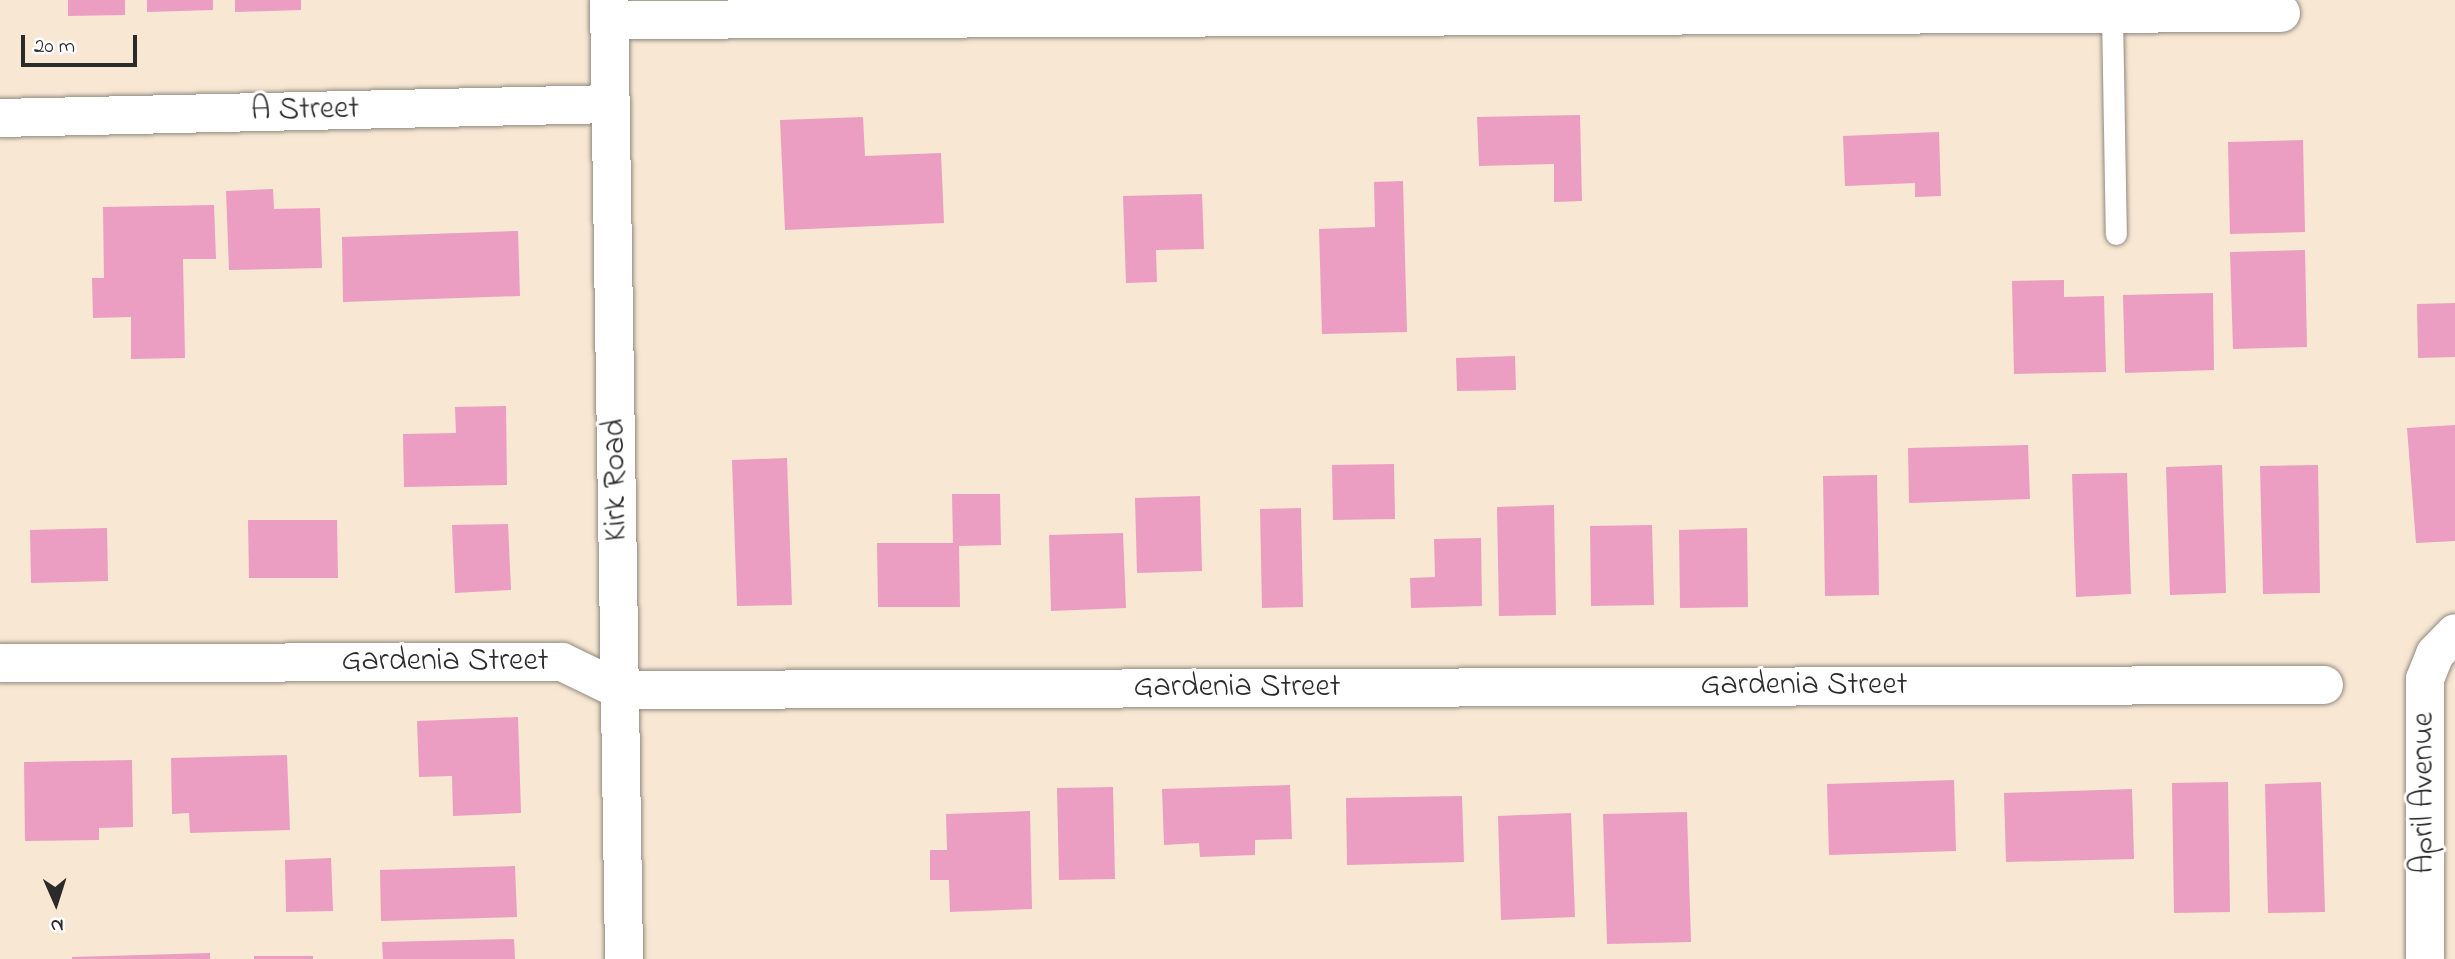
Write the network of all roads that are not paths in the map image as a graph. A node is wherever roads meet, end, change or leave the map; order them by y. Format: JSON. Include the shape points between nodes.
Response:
{"nodes":[{"id":1,"x":609,"y":10,"type":"edge"},
{"id":2,"x":2281,"y":13,"type":"dead end"},
{"id":3,"x":2112,"y":14,"type":"junction"},
{"id":4,"x":610,"y":104,"type":"junction"},
{"id":5,"x":0,"y":118,"type":"edge"},
{"id":6,"x":2116,"y":234,"type":"dead end"},
{"id":7,"x":2454,"y":634,"type":"edge"},
{"id":8,"x":0,"y":663,"type":"edge"},
{"id":9,"x":2324,"y":685,"type":"dead end"},
{"id":10,"x":620,"y":690,"type":"junction"},
{"id":11,"x":624,"y":959,"type":"edge"},
{"id":12,"x":2425,"y":959,"type":"edge"}],
"edges":[{"from":1,"to":3,"type":"street"},
{"from":1,"to":4,"type":"street","name":"Kirk Road"},
{"from":2,"to":3,"type":"street"},
{"from":3,"to":6,"type":"lane"},
{"from":4,"to":5,"type":"street","name":"A Street"},
{"from":4,"to":10,"type":"street","name":"Kirk Road"},
{"from":7,"to":12,"type":"street","name":"April Avenue","via":[[2435,654],[2425,679]]},
{"from":8,"to":10,"type":"street","name":"Gardenia Street","via":[[562,662]]},
{"from":9,"to":10,"type":"street","name":"Gardenia Street"},
{"from":10,"to":11,"type":"street","name":"Kirk Road"}]}
